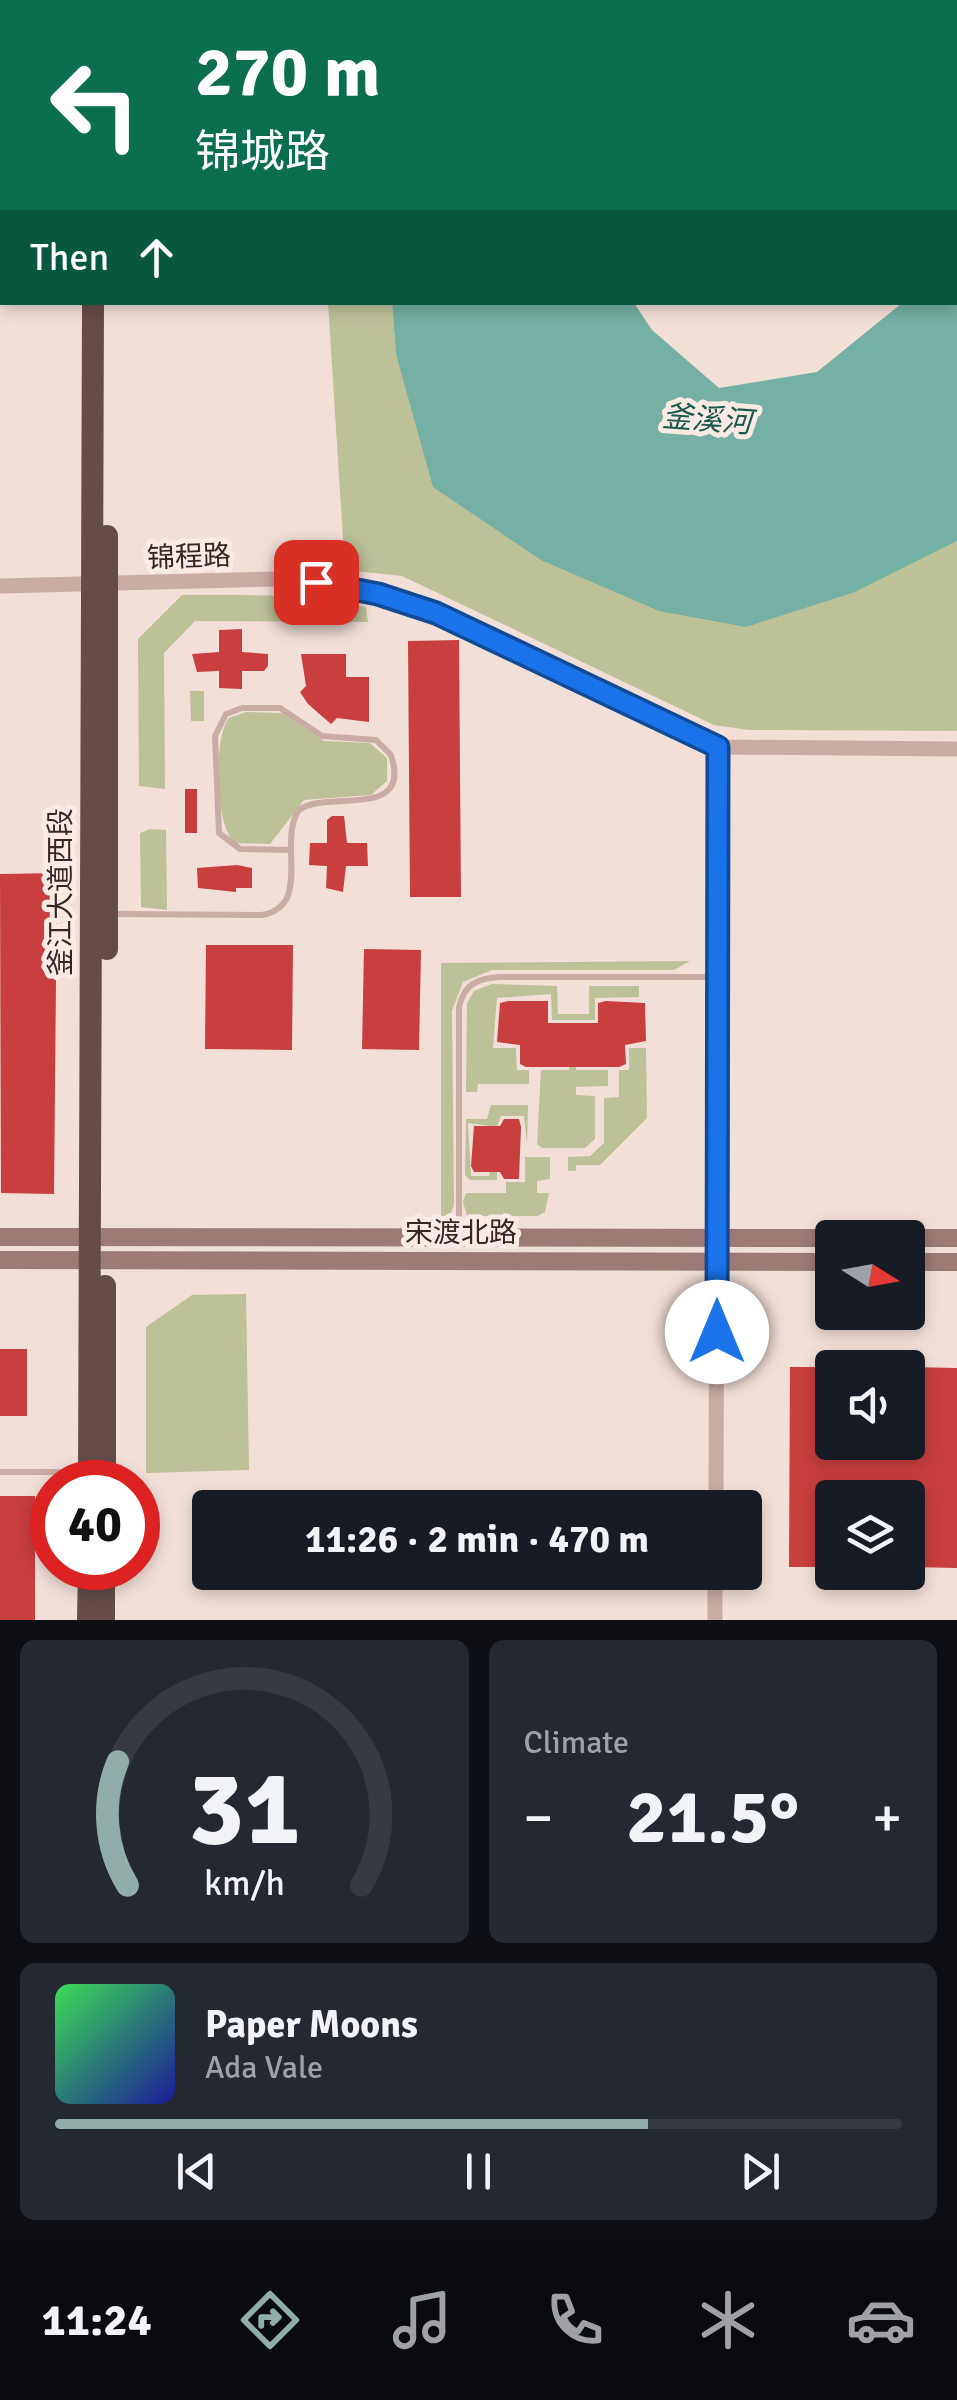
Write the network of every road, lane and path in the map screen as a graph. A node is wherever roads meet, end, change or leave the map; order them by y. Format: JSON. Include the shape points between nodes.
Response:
{"nodes":[{"id":1,"x":93,"y":305,"type":"edge"},
{"id":2,"x":108,"y":305,"type":"edge"},
{"id":3,"x":99,"y":585,"type":"junction"},
{"id":4,"x":0,"y":586,"type":"edge"},
{"id":5,"x":718,"y":747,"type":"junction"},
{"id":6,"x":957,"y":749,"type":"edge"},
{"id":7,"x":291,"y":850,"type":"junction"},
{"id":8,"x":107,"y":914,"type":"junction"},
{"id":9,"x":718,"y":977,"type":"junction"},
{"id":10,"x":0,"y":1237,"type":"edge"},
{"id":11,"x":458,"y":1238,"type":"junction"},
{"id":12,"x":717,"y":1238,"type":"junction"},
{"id":13,"x":815,"y":1238,"type":"edge"},
{"id":14,"x":925,"y":1238,"type":"edge"},
{"id":15,"x":957,"y":1238,"type":"edge"},
{"id":16,"x":98,"y":1248,"type":"junction"},
{"id":17,"x":0,"y":1260,"type":"edge"},
{"id":18,"x":717,"y":1261,"type":"junction"},
{"id":19,"x":815,"y":1262,"type":"edge"},
{"id":20,"x":925,"y":1262,"type":"edge"},
{"id":21,"x":957,"y":1262,"type":"edge"},
{"id":22,"x":94,"y":1460,"type":"edge"},
{"id":23,"x":0,"y":1472,"type":"edge"},
{"id":24,"x":30,"y":1474,"type":"edge"},
{"id":25,"x":716,"y":1490,"type":"edge"},
{"id":26,"x":88,"y":1590,"type":"edge"},
{"id":27,"x":104,"y":1590,"type":"edge"},
{"id":28,"x":715,"y":1590,"type":"edge"},
{"id":29,"x":88,"y":1620,"type":"edge"},
{"id":30,"x":104,"y":1620,"type":"edge"},
{"id":31,"x":715,"y":1620,"type":"edge"}],
"edges":[{"from":1,"to":3,"type":"highway","name":"釜江大道西段"},
{"from":2,"to":3,"type":"highway","name":"釜江大道西段"},
{"from":3,"to":4,"type":"street","name":"锦程路"},
{"from":3,"to":5,"type":"street","name":"锦程路","via":[[276,579],[378,594],[436,613]]},
{"from":3,"to":8,"type":"highway","name":"釜江大道西段"},
{"from":3,"to":16,"type":"highway","name":"釜江大道西段"},
{"from":5,"to":6,"type":"street"},
{"from":5,"to":9,"type":"street"},
{"from":7,"to":7,"type":"lane","via":[[293,820],[303,806],[380,796],[392,782],[393,761],[376,740],[322,736],[288,710],[237,709],[216,730],[219,833],[240,850]]},
{"from":7,"to":8,"type":"lane","via":[[289,895],[270,913]]},
{"from":8,"to":16,"type":"highway","name":"釜江大道西段"},
{"from":9,"to":11,"type":"lane","via":[[488,978],[468,987],[459,1007]]},
{"from":9,"to":12,"type":"street"},
{"from":10,"to":16,"type":"main road"},
{"from":11,"to":12,"type":"main road","name":"宋渡北路"},
{"from":11,"to":16,"type":"main road","name":"宋渡北路"},
{"from":12,"to":13,"type":"main road","name":"宋渡北路"},
{"from":12,"to":18,"type":"street"},
{"from":14,"to":15,"type":"main road"},
{"from":16,"to":17,"type":"main road"},
{"from":16,"to":18,"type":"main road","name":"宋渡北路"},
{"from":16,"to":22,"type":"highway","name":"釜江大道西段"},
{"from":18,"to":19,"type":"main road","name":"宋渡北路"},
{"from":18,"to":25,"type":"street"},
{"from":20,"to":21,"type":"main road"},
{"from":23,"to":24,"type":"lane"},
{"from":26,"to":29,"type":"highway"},
{"from":27,"to":30,"type":"highway"},
{"from":28,"to":31,"type":"street"}]}
